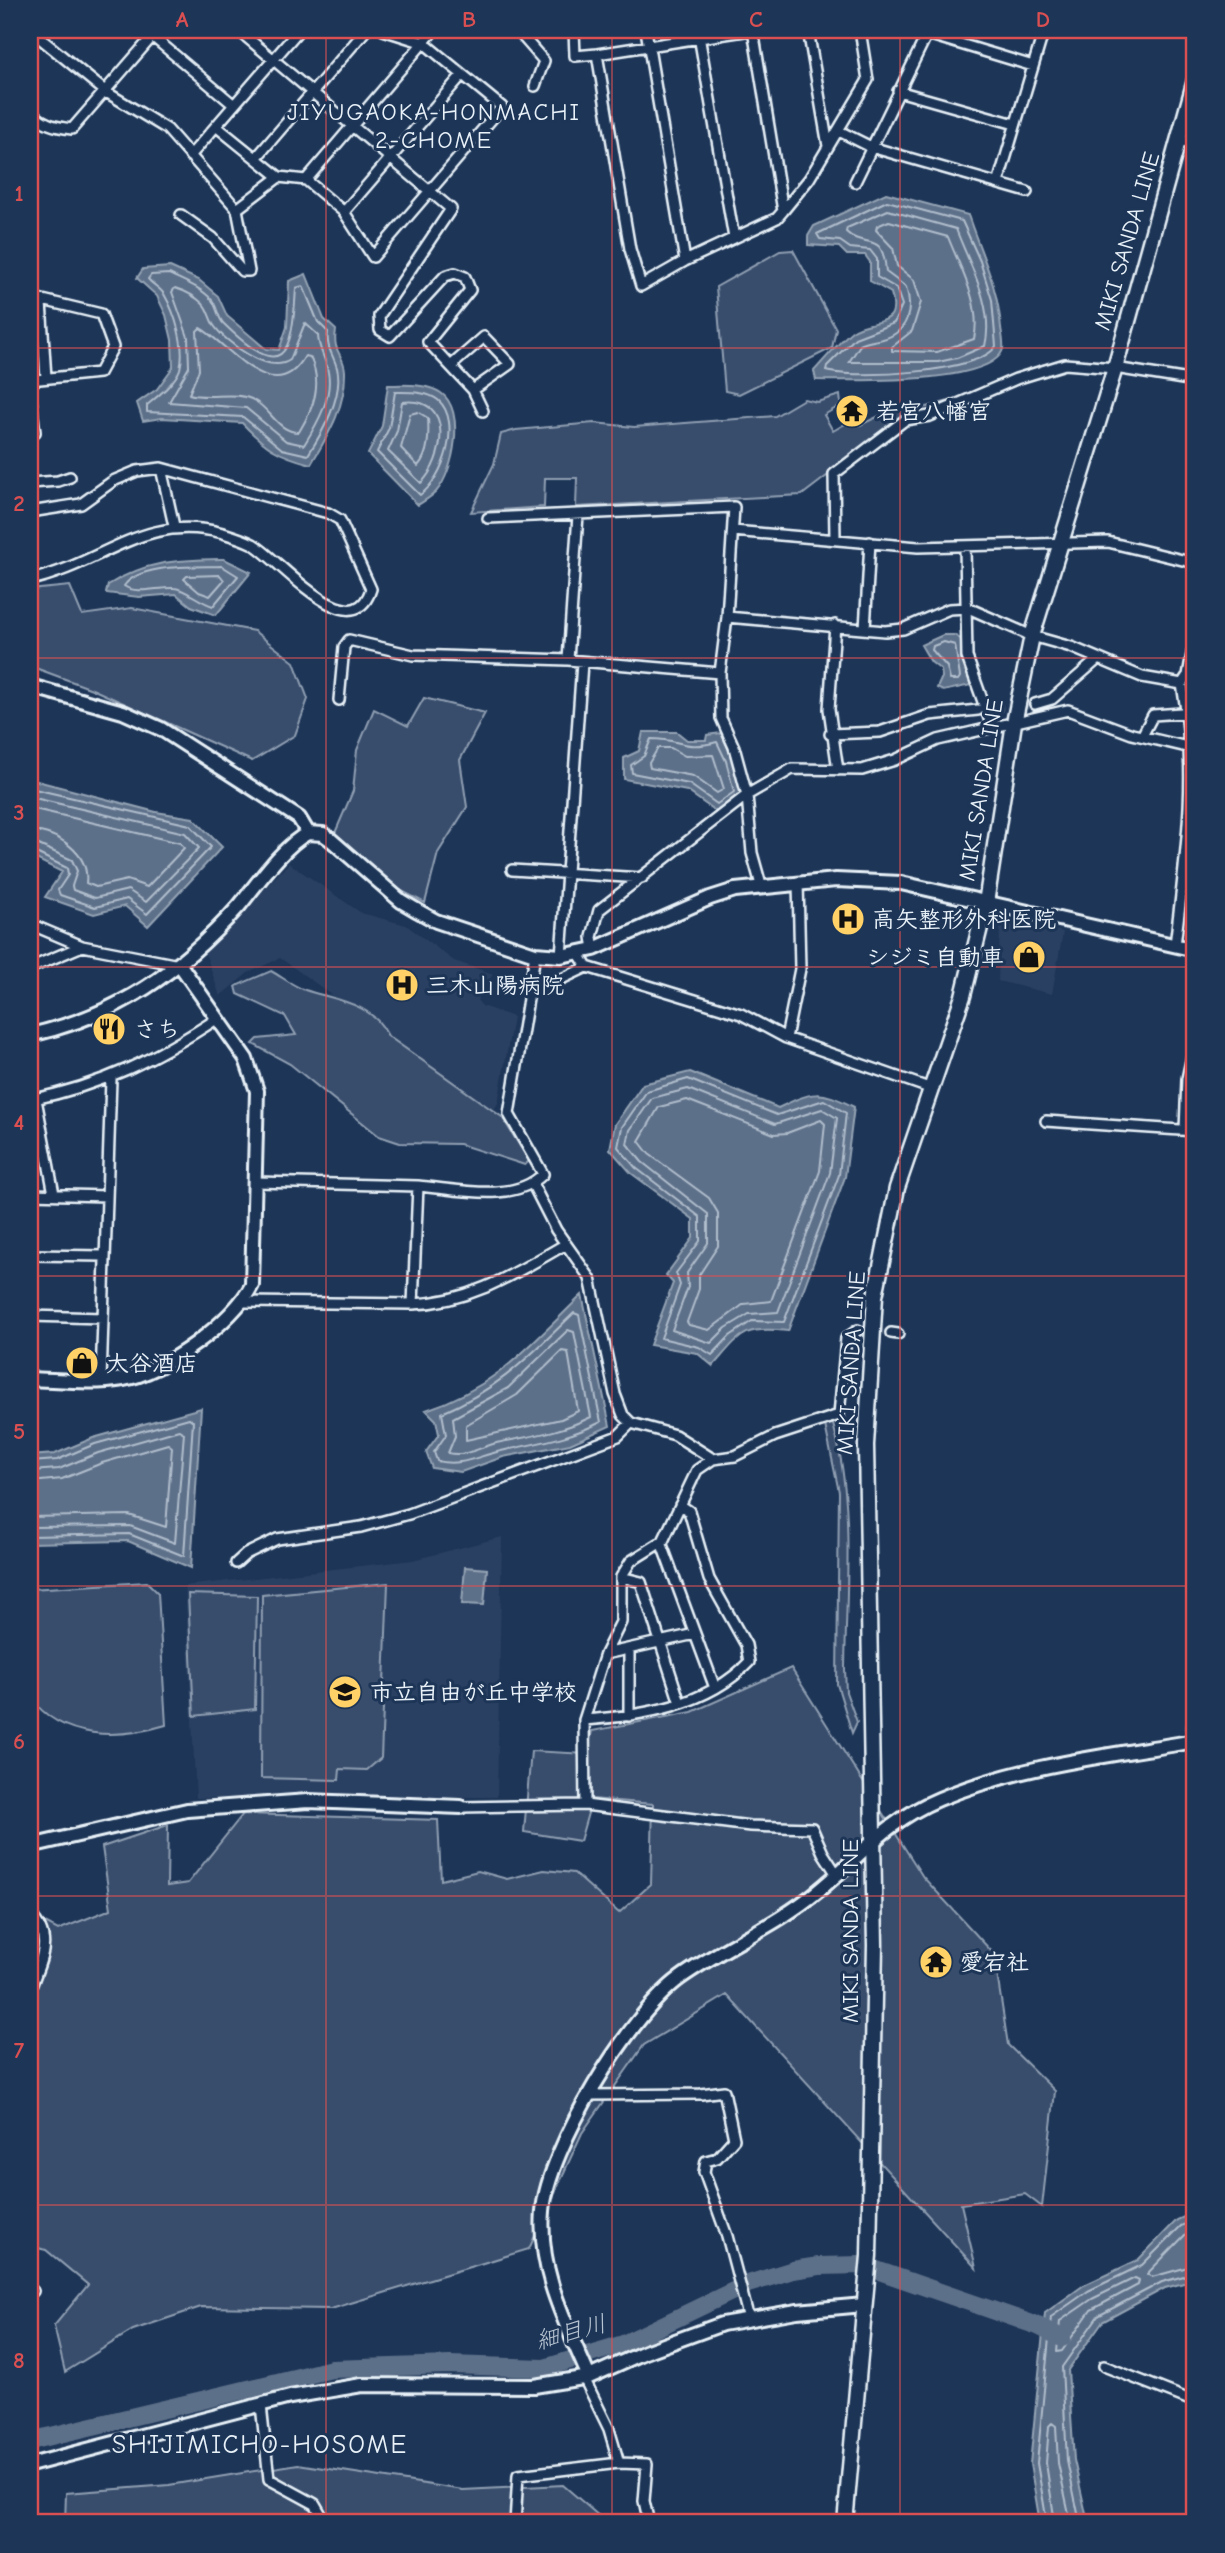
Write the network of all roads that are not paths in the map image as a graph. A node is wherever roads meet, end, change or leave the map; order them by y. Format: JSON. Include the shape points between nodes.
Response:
{"nodes":[{"id":1,"x":238,"y":30,"type":"edge"},
{"id":2,"x":299,"y":30,"type":"edge"},
{"id":3,"x":366,"y":30,"type":"edge"},
{"id":4,"x":383,"y":30,"type":"edge"},
{"id":5,"x":434,"y":30,"type":"edge"},
{"id":6,"x":519,"y":30,"type":"edge"},
{"id":7,"x":575,"y":30,"type":"edge"},
{"id":8,"x":646,"y":30,"type":"edge"},
{"id":9,"x":752,"y":30,"type":"edge"},
{"id":10,"x":808,"y":30,"type":"edge"},
{"id":11,"x":860,"y":30,"type":"edge"},
{"id":12,"x":1044,"y":30,"type":"edge"},
{"id":13,"x":152,"y":32,"type":"edge"},
{"id":14,"x":928,"y":32,"type":"edge"},
{"id":15,"x":699,"y":34,"type":"edge"},
{"id":16,"x":35,"y":35,"type":"edge"},
{"id":17,"x":424,"y":43,"type":"junction"},
{"id":18,"x":648,"y":45,"type":"junction"},
{"id":19,"x":597,"y":54,"type":"junction"},
{"id":20,"x":274,"y":60,"type":"junction"},
{"id":21,"x":1033,"y":66,"type":"junction"},
{"id":22,"x":462,"y":75,"type":"junction"},
{"id":23,"x":1195,"y":80,"type":"edge"},
{"id":24,"x":535,"y":86,"type":"dead end"},
{"id":25,"x":106,"y":92,"type":"junction"},
{"id":26,"x":312,"y":92,"type":"junction"},
{"id":27,"x":898,"y":92,"type":"junction"},
{"id":28,"x":234,"y":106,"type":"junction"},
{"id":29,"x":30,"y":110,"type":"edge"},
{"id":30,"x":1016,"y":124,"type":"junction"},
{"id":31,"x":351,"y":125,"type":"junction"},
{"id":32,"x":216,"y":126,"type":"junction"},
{"id":33,"x":839,"y":131,"type":"junction"},
{"id":34,"x":1178,"y":141,"type":"junction"},
{"id":35,"x":1195,"y":142,"type":"edge"},
{"id":36,"x":828,"y":146,"type":"junction"},
{"id":37,"x":871,"y":147,"type":"junction"},
{"id":38,"x":190,"y":156,"type":"junction"},
{"id":39,"x":257,"y":157,"type":"junction"},
{"id":40,"x":391,"y":159,"type":"junction"},
{"id":41,"x":279,"y":177,"type":"junction"},
{"id":42,"x":306,"y":180,"type":"junction"},
{"id":43,"x":855,"y":182,"type":"dead end"},
{"id":44,"x":998,"y":183,"type":"junction"},
{"id":45,"x":429,"y":191,"type":"junction"},
{"id":46,"x":1027,"y":192,"type":"dead end"},
{"id":47,"x":237,"y":209,"type":"junction"},
{"id":48,"x":783,"y":211,"type":"junction"},
{"id":49,"x":344,"y":212,"type":"junction"},
{"id":50,"x":181,"y":215,"type":"dead end"},
{"id":51,"x":734,"y":238,"type":"junction"},
{"id":52,"x":685,"y":261,"type":"junction"},
{"id":53,"x":30,"y":297,"type":"edge"},
{"id":54,"x":41,"y":302,"type":"junction"},
{"id":55,"x":30,"y":327,"type":"edge"},
{"id":56,"x":41,"y":327,"type":"junction"},
{"id":57,"x":452,"y":365,"type":"junction"},
{"id":58,"x":1115,"y":368,"type":"junction"},
{"id":59,"x":46,"y":378,"type":"junction"},
{"id":60,"x":30,"y":380,"type":"edge"},
{"id":61,"x":1195,"y":381,"type":"edge"},
{"id":62,"x":473,"y":390,"type":"junction"},
{"id":63,"x":30,"y":391,"type":"edge"},
{"id":64,"x":484,"y":411,"type":"dead end"},
{"id":65,"x":30,"y":434,"type":"edge"},
{"id":66,"x":161,"y":468,"type":"junction"},
{"id":67,"x":70,"y":477,"type":"dead end"},
{"id":68,"x":30,"y":483,"type":"edge"},
{"id":69,"x":30,"y":512,"type":"edge"},
{"id":70,"x":578,"y":515,"type":"junction"},
{"id":71,"x":488,"y":518,"type":"dead end"},
{"id":72,"x":174,"y":526,"type":"junction"},
{"id":73,"x":733,"y":531,"type":"junction"},
{"id":74,"x":835,"y":538,"type":"junction"},
{"id":75,"x":870,"y":541,"type":"junction"},
{"id":76,"x":1059,"y":543,"type":"junction"},
{"id":77,"x":965,"y":546,"type":"junction"},
{"id":78,"x":1195,"y":563,"type":"edge"},
{"id":79,"x":30,"y":580,"type":"edge"},
{"id":80,"x":968,"y":608,"type":"junction"},
{"id":81,"x":727,"y":617,"type":"junction"},
{"id":82,"x":835,"y":625,"type":"junction"},
{"id":83,"x":865,"y":629,"type":"junction"},
{"id":84,"x":1032,"y":636,"type":"junction"},
{"id":85,"x":1195,"y":641,"type":"edge"},
{"id":86,"x":1098,"y":659,"type":"junction"},
{"id":87,"x":568,"y":660,"type":"junction"},
{"id":88,"x":582,"y":663,"type":"junction"},
{"id":89,"x":720,"y":673,"type":"junction"},
{"id":90,"x":1182,"y":684,"type":"junction"},
{"id":91,"x":30,"y":686,"type":"edge"},
{"id":92,"x":339,"y":700,"type":"dead end"},
{"id":93,"x":1035,"y":704,"type":"tunnel mouth"},
{"id":94,"x":978,"y":710,"type":"tunnel mouth"},
{"id":95,"x":1191,"y":712,"type":"edge"},
{"id":96,"x":1014,"y":723,"type":"junction"},
{"id":97,"x":992,"y":727,"type":"junction"},
{"id":98,"x":830,"y":734,"type":"junction"},
{"id":99,"x":1142,"y":736,"type":"junction"},
{"id":100,"x":1187,"y":747,"type":"junction"},
{"id":101,"x":838,"y":770,"type":"junction"},
{"id":102,"x":1193,"y":774,"type":"edge"},
{"id":103,"x":747,"y":795,"type":"junction"},
{"id":104,"x":308,"y":832,"type":"junction"},
{"id":105,"x":512,"y":870,"type":"dead end"},
{"id":106,"x":568,"y":873,"type":"junction"},
{"id":107,"x":642,"y":878,"type":"junction"},
{"id":108,"x":798,"y":882,"type":"junction"},
{"id":109,"x":761,"y":885,"type":"junction"},
{"id":110,"x":986,"y":902,"type":"junction"},
{"id":111,"x":30,"y":924,"type":"edge"},
{"id":112,"x":1175,"y":945,"type":"junction"},
{"id":113,"x":82,"y":946,"type":"junction"},
{"id":114,"x":594,"y":949,"type":"junction"},
{"id":115,"x":1195,"y":950,"type":"edge"},
{"id":116,"x":535,"y":954,"type":"junction"},
{"id":117,"x":579,"y":954,"type":"junction"},
{"id":118,"x":561,"y":956,"type":"junction"},
{"id":119,"x":180,"y":965,"type":"junction"},
{"id":120,"x":587,"y":967,"type":"junction"},
{"id":121,"x":30,"y":968,"type":"edge"},
{"id":122,"x":530,"y":987,"type":"junction"},
{"id":123,"x":218,"y":1018,"type":"junction"},
{"id":124,"x":30,"y":1035,"type":"edge"},
{"id":125,"x":786,"y":1038,"type":"junction"},
{"id":126,"x":1195,"y":1042,"type":"edge"},
{"id":127,"x":111,"y":1079,"type":"junction"},
{"id":128,"x":932,"y":1089,"type":"junction"},
{"id":129,"x":33,"y":1100,"type":"edge"},
{"id":130,"x":1046,"y":1122,"type":"dead end"},
{"id":131,"x":1190,"y":1131,"type":"edge"},
{"id":132,"x":256,"y":1182,"type":"junction"},
{"id":133,"x":533,"y":1185,"type":"junction"},
{"id":134,"x":418,"y":1186,"type":"junction"},
{"id":135,"x":30,"y":1194,"type":"edge"},
{"id":136,"x":54,"y":1194,"type":"junction"},
{"id":137,"x":107,"y":1196,"type":"junction"},
{"id":138,"x":566,"y":1244,"type":"junction"},
{"id":139,"x":30,"y":1255,"type":"edge"},
{"id":140,"x":105,"y":1256,"type":"junction"},
{"id":141,"x":243,"y":1302,"type":"junction"},
{"id":142,"x":413,"y":1304,"type":"junction"},
{"id":143,"x":30,"y":1316,"type":"edge"},
{"id":144,"x":103,"y":1318,"type":"junction"},
{"id":145,"x":858,"y":1330,"type":"dead end"},
{"id":146,"x":30,"y":1380,"type":"edge"},
{"id":147,"x":101,"y":1380,"type":"junction"},
{"id":148,"x":631,"y":1423,"type":"junction"},
{"id":149,"x":713,"y":1459,"type":"junction"},
{"id":150,"x":680,"y":1506,"type":"junction"},
{"id":151,"x":661,"y":1542,"type":"junction"},
{"id":152,"x":236,"y":1563,"type":"dead end"},
{"id":153,"x":621,"y":1577,"type":"junction"},
{"id":154,"x":695,"y":1634,"type":"junction"},
{"id":155,"x":661,"y":1643,"type":"junction"},
{"id":156,"x":629,"y":1650,"type":"junction"},
{"id":157,"x":605,"y":1654,"type":"junction"},
{"id":158,"x":1195,"y":1680,"type":"edge"},
{"id":159,"x":715,"y":1688,"type":"junction"},
{"id":160,"x":680,"y":1703,"type":"junction"},
{"id":161,"x":629,"y":1716,"type":"junction"},
{"id":162,"x":583,"y":1720,"type":"junction"},
{"id":163,"x":1194,"y":1742,"type":"edge"},
{"id":164,"x":585,"y":1805,"type":"junction"},
{"id":165,"x":461,"y":1807,"type":"joint"},
{"id":166,"x":873,"y":1840,"type":"junction"},
{"id":167,"x":30,"y":1846,"type":"edge"},
{"id":168,"x":836,"y":1873,"type":"junction"},
{"id":169,"x":30,"y":1914,"type":"edge"},
{"id":170,"x":30,"y":1990,"type":"edge"},
{"id":171,"x":588,"y":2095,"type":"junction"},
{"id":172,"x":865,"y":2299,"type":"junction"},
{"id":173,"x":749,"y":2319,"type":"junction"},
{"id":174,"x":1104,"y":2367,"type":"dead end"},
{"id":175,"x":586,"y":2373,"type":"junction"},
{"id":176,"x":1195,"y":2402,"type":"edge"},
{"id":177,"x":261,"y":2405,"type":"junction"},
{"id":178,"x":619,"y":2463,"type":"junction"},
{"id":179,"x":30,"y":2465,"type":"edge"},
{"id":180,"x":326,"y":2523,"type":"edge"},
{"id":181,"x":515,"y":2523,"type":"edge"},
{"id":182,"x":649,"y":2523,"type":"edge"},
{"id":183,"x":845,"y":2523,"type":"edge"}],
"edges":[{"from":1,"to":20,"type":"street"},
{"from":2,"to":20,"type":"street"},
{"from":3,"to":26,"type":"street"},
{"from":4,"to":17,"type":"street"},
{"from":5,"to":17,"type":"street"},
{"from":6,"to":24,"type":"street","via":[[544,61]]},
{"from":7,"to":19,"type":"street","via":[[575,56]]},
{"from":8,"to":18,"type":"street"},
{"from":9,"to":15,"type":"street"},
{"from":9,"to":48,"type":"street"},
{"from":10,"to":36,"type":"street"},
{"from":11,"to":33,"type":"street","via":[[868,80]]},
{"from":12,"to":21,"type":"street"},
{"from":13,"to":25,"type":"street"},
{"from":13,"to":28,"type":"street"},
{"from":14,"to":21,"type":"street"},
{"from":14,"to":27,"type":"street"},
{"from":15,"to":18,"type":"street"},
{"from":15,"to":51,"type":"street"},
{"from":16,"to":25,"type":"street"},
{"from":17,"to":22,"type":"street"},
{"from":17,"to":31,"type":"street"},
{"from":18,"to":19,"type":"street"},
{"from":18,"to":52,"type":"street"},
{"from":19,"to":52,"type":"street","via":[[630,249],[641,286]]},
{"from":20,"to":26,"type":"street"},
{"from":20,"to":28,"type":"street"},
{"from":21,"to":30,"type":"street"},
{"from":22,"to":40,"type":"street"},
{"from":22,"to":45,"type":"street","via":[[502,107]]},
{"from":23,"to":34,"type":"main road","name":"MIKI SANDA LINE"},
{"from":25,"to":29,"type":"street","via":[[72,129],[51,126]]},
{"from":25,"to":38,"type":"street","via":[[167,129]]},
{"from":26,"to":31,"type":"street"},
{"from":26,"to":39,"type":"street"},
{"from":27,"to":30,"type":"street"},
{"from":27,"to":37,"type":"street"},
{"from":28,"to":32,"type":"street"},
{"from":30,"to":44,"type":"street"},
{"from":31,"to":40,"type":"street"},
{"from":31,"to":42,"type":"street"},
{"from":32,"to":38,"type":"street"},
{"from":32,"to":39,"type":"street"},
{"from":33,"to":36,"type":"street"},
{"from":33,"to":37,"type":"street"},
{"from":34,"to":35,"type":"street"},
{"from":34,"to":58,"type":"main road","name":"MIKI SANDA LINE"},
{"from":36,"to":48,"type":"street"},
{"from":37,"to":43,"type":"street"},
{"from":37,"to":44,"type":"street"},
{"from":38,"to":47,"type":"street"},
{"from":39,"to":41,"type":"street"},
{"from":40,"to":45,"type":"street"},
{"from":40,"to":49,"type":"street"},
{"from":41,"to":42,"type":"street"},
{"from":41,"to":47,"type":"street"},
{"from":42,"to":49,"type":"street"},
{"from":44,"to":46,"type":"street"},
{"from":45,"to":49,"type":"street","via":[[373,257]]},
{"from":45,"to":57,"type":"street","via":[[451,209],[379,316],[380,330],[390,336],[445,276],[465,277],[470,290],[428,342]]},
{"from":47,"to":50,"type":"street","via":[[249,271],[242,271],[213,238]]},
{"from":48,"to":51,"type":"street"},
{"from":51,"to":52,"type":"street"},
{"from":53,"to":54,"type":"street"},
{"from":54,"to":56,"type":"street"},
{"from":54,"to":59,"type":"street","via":[[101,314],[113,347],[99,373]]},
{"from":55,"to":56,"type":"street"},
{"from":56,"to":59,"type":"street"},
{"from":57,"to":62,"type":"street"},
{"from":57,"to":62,"type":"street","via":[[484,337],[510,364]]},
{"from":58,"to":61,"type":"street"},
{"from":58,"to":74,"type":"street","via":[[1065,364],[1016,379],[930,416],[905,420],[834,474]]},
{"from":58,"to":76,"type":"main road","name":"MIKI SANDA LINE"},
{"from":59,"to":60,"type":"street"},
{"from":62,"to":64,"type":"street"},
{"from":63,"to":65,"type":"street","via":[[35,432]]},
{"from":66,"to":69,"type":"street","via":[[113,481],[81,504]]},
{"from":66,"to":72,"type":"street"},
{"from":66,"to":72,"type":"street","via":[[340,520],[370,589],[366,602],[344,611],[314,594],[253,544],[222,533]]},
{"from":67,"to":68,"type":"street"},
{"from":70,"to":71,"type":"street"},
{"from":70,"to":73,"type":"street","via":[[734,508]]},
{"from":70,"to":87,"type":"street"},
{"from":72,"to":79,"type":"street"},
{"from":73,"to":74,"type":"street"},
{"from":73,"to":81,"type":"street"},
{"from":74,"to":75,"type":"street"},
{"from":75,"to":77,"type":"street"},
{"from":75,"to":83,"type":"street"},
{"from":76,"to":77,"type":"street"},
{"from":76,"to":78,"type":"street","via":[[1108,542]]},
{"from":76,"to":84,"type":"main road","name":"MIKI SANDA LINE"},
{"from":77,"to":80,"type":"street"},
{"from":80,"to":83,"type":"street","via":[[949,609],[903,629]]},
{"from":80,"to":84,"type":"street"},
{"from":80,"to":97,"type":"street","via":[[967,657]]},
{"from":81,"to":82,"type":"street"},
{"from":81,"to":89,"type":"street"},
{"from":82,"to":83,"type":"street"},
{"from":82,"to":98,"type":"street"},
{"from":84,"to":86,"type":"street"},
{"from":84,"to":96,"type":"main road","name":"MIKI SANDA LINE"},
{"from":85,"to":90,"type":"street"},
{"from":86,"to":90,"type":"street","via":[[1142,677]]},
{"from":86,"to":93,"type":"street","via":[[1052,699]]},
{"from":87,"to":88,"type":"street"},
{"from":87,"to":92,"type":"street","via":[[413,655],[349,640],[344,648]]},
{"from":88,"to":89,"type":"street"},
{"from":88,"to":106,"type":"street"},
{"from":89,"to":103,"type":"street","via":[[721,718]]},
{"from":90,"to":95,"type":"street"},
{"from":91,"to":104,"type":"street","via":[[123,712],[161,729],[299,818]]},
{"from":94,"to":98,"type":"street","via":[[930,715],[880,732]]},
{"from":95,"to":99,"type":"street","via":[[1153,715]]},
{"from":95,"to":100,"type":"street"},
{"from":96,"to":97,"type":"street"},
{"from":96,"to":99,"type":"street","via":[[1068,710]]},
{"from":96,"to":110,"type":"main road","name":"MIKI SANDA LINE"},
{"from":97,"to":101,"type":"street","via":[[938,740],[862,770]]},
{"from":98,"to":101,"type":"street"},
{"from":99,"to":100,"type":"street"},
{"from":100,"to":102,"type":"street"},
{"from":101,"to":103,"type":"street","via":[[792,769]]},
{"from":102,"to":112,"type":"street"},
{"from":103,"to":107,"type":"street"},
{"from":103,"to":109,"type":"street","via":[[752,853]]},
{"from":104,"to":116,"type":"street","via":[[330,839],[418,912]]},
{"from":104,"to":119,"type":"street"},
{"from":105,"to":106,"type":"street"},
{"from":106,"to":107,"type":"street"},
{"from":106,"to":118,"type":"street"},
{"from":107,"to":114,"type":"street","via":[[599,911],[592,937]]},
{"from":108,"to":109,"type":"street"},
{"from":108,"to":110,"type":"street","via":[[901,883]]},
{"from":108,"to":125,"type":"street","via":[[800,969]]},
{"from":109,"to":114,"type":"street","via":[[710,898]]},
{"from":110,"to":112,"type":"street"},
{"from":110,"to":128,"type":"main road","name":"MIKI SANDA LINE","via":[[963,996]]},
{"from":111,"to":113,"type":"street"},
{"from":112,"to":115,"type":"street"},
{"from":113,"to":119,"type":"street"},
{"from":113,"to":121,"type":"street"},
{"from":114,"to":117,"type":"street"},
{"from":116,"to":118,"type":"street"},
{"from":116,"to":122,"type":"street"},
{"from":117,"to":118,"type":"street"},
{"from":117,"to":120,"type":"street"},
{"from":119,"to":123,"type":"street"},
{"from":119,"to":124,"type":"street","via":[[117,1007]]},
{"from":120,"to":122,"type":"street","via":[[551,985]]},
{"from":120,"to":125,"type":"street","via":[[741,1014]]},
{"from":122,"to":133,"type":"street","via":[[509,1114],[543,1174]]},
{"from":123,"to":127,"type":"street"},
{"from":123,"to":132,"type":"street","via":[[246,1059],[257,1091]]},
{"from":125,"to":128,"type":"street"},
{"from":126,"to":131,"type":"street","via":[[1187,1079]]},
{"from":127,"to":129,"type":"street"},
{"from":127,"to":137,"type":"street"},
{"from":128,"to":166,"type":"main road","name":"MIKI SANDA LINE","via":[[897,1188],[875,1296],[866,1445]]},
{"from":129,"to":136,"type":"street"},
{"from":130,"to":131,"type":"street"},
{"from":132,"to":134,"type":"street"},
{"from":132,"to":141,"type":"street","via":[[252,1285]]},
{"from":133,"to":134,"type":"street","via":[[508,1192]]},
{"from":133,"to":138,"type":"street"},
{"from":134,"to":142,"type":"street"},
{"from":135,"to":136,"type":"street"},
{"from":136,"to":137,"type":"street"},
{"from":137,"to":140,"type":"street"},
{"from":138,"to":142,"type":"street","via":[[477,1293]]},
{"from":138,"to":148,"type":"street","via":[[590,1278],[615,1394]]},
{"from":139,"to":140,"type":"street"},
{"from":140,"to":144,"type":"street"},
{"from":141,"to":142,"type":"street"},
{"from":141,"to":147,"type":"street","via":[[159,1367],[124,1379]]},
{"from":143,"to":144,"type":"street"},
{"from":144,"to":147,"type":"street"},
{"from":145,"to":149,"type":"street","via":[[846,1338],[839,1415]]},
{"from":146,"to":147,"type":"street"},
{"from":148,"to":149,"type":"street","via":[[675,1435]]},
{"from":148,"to":152,"type":"street","via":[[618,1436],[409,1514],[361,1527],[277,1539],[246,1553]]},
{"from":149,"to":150,"type":"street","via":[[696,1470]]},
{"from":150,"to":151,"type":"street"},
{"from":150,"to":159,"type":"street","via":[[689,1511],[709,1580],[746,1645],[749,1662]]},
{"from":151,"to":153,"type":"street","via":[[631,1561]]},
{"from":151,"to":154,"type":"street"},
{"from":153,"to":155,"type":"street","via":[[641,1582]]},
{"from":153,"to":157,"type":"street","via":[[621,1622]]},
{"from":154,"to":155,"type":"street"},
{"from":154,"to":159,"type":"street"},
{"from":155,"to":156,"type":"street"},
{"from":155,"to":160,"type":"street"},
{"from":156,"to":157,"type":"street"},
{"from":156,"to":161,"type":"street"},
{"from":157,"to":162,"type":"street"},
{"from":158,"to":163,"type":"street"},
{"from":159,"to":160,"type":"street"},
{"from":160,"to":161,"type":"street"},
{"from":161,"to":162,"type":"street"},
{"from":162,"to":164,"type":"street"},
{"from":163,"to":166,"type":"street","via":[[1072,1760],[1003,1776],[901,1817]]},
{"from":164,"to":165,"type":"street"},
{"from":164,"to":168,"type":"street","via":[[750,1826],[812,1828]]},
{"from":165,"to":167,"type":"street","via":[[308,1801],[187,1810]]},
{"from":166,"to":168,"type":"street"},
{"from":166,"to":172,"type":"main road","name":"MIKI SANDA LINE","via":[[875,1945]]},
{"from":168,"to":171,"type":"street","via":[[818,1892],[678,1980],[639,2019]]},
{"from":169,"to":170,"type":"street","via":[[40,1924],[46,1941]]},
{"from":171,"to":173,"type":"street","via":[[723,2091],[734,2138],[717,2158],[706,2161],[704,2172]]},
{"from":171,"to":175,"type":"street","via":[[555,2166],[543,2209],[542,2253],[551,2289]]},
{"from":172,"to":173,"type":"street"},
{"from":172,"to":183,"type":"main road","name":"MIKI SANDA LINE"},
{"from":173,"to":175,"type":"street","via":[[722,2324]]},
{"from":174,"to":176,"type":"street"},
{"from":175,"to":177,"type":"street","via":[[534,2386],[362,2385]]},
{"from":175,"to":178,"type":"street"},
{"from":177,"to":179,"type":"street"},
{"from":177,"to":180,"type":"street","via":[[269,2479],[315,2504]]},
{"from":178,"to":181,"type":"street","via":[[518,2475]]},
{"from":178,"to":182,"type":"street","via":[[647,2464],[644,2501]]}]}
